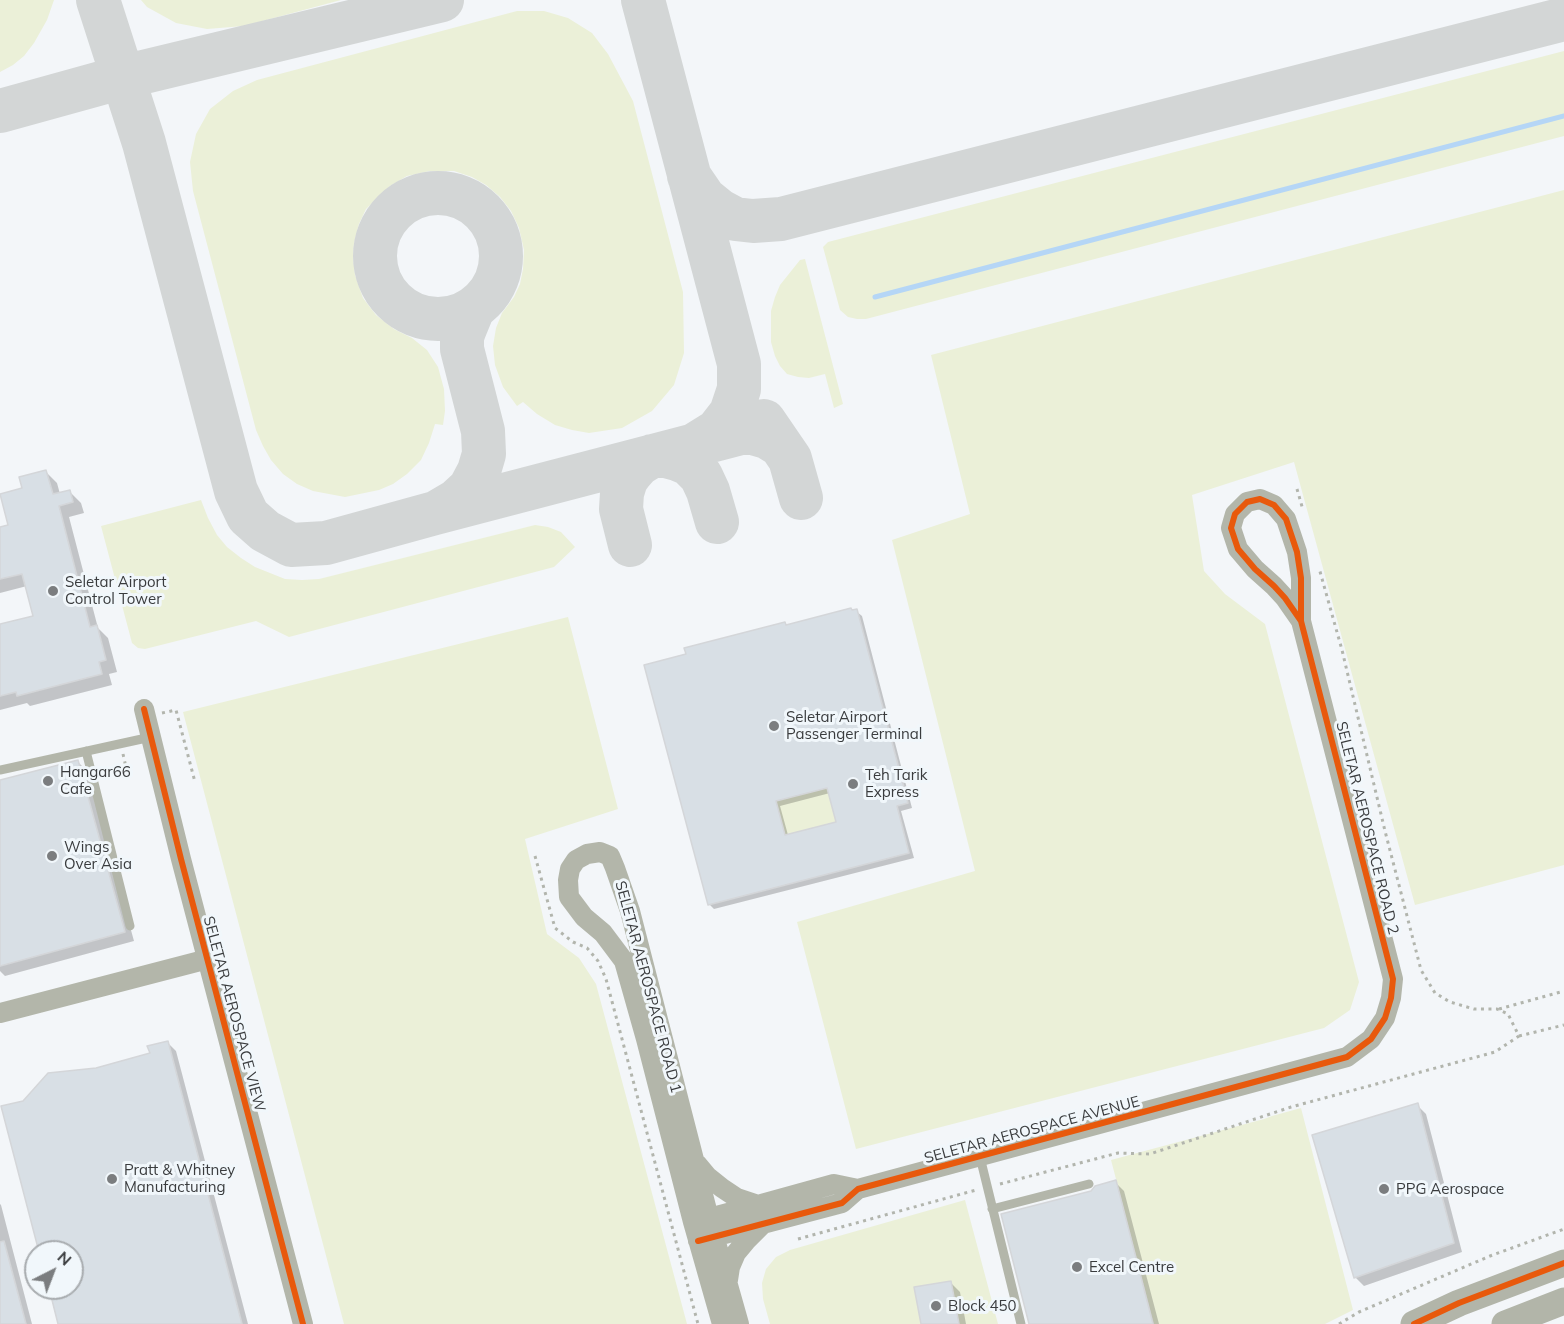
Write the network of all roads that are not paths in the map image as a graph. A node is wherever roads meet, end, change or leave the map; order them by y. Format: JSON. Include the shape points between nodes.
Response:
{"nodes":[{"id":1,"x":1301,"y":621,"type":"junction"},
{"id":2,"x":145,"y":713,"type":"road end"},
{"id":3,"x":151,"y":737,"type":"junction"},
{"id":4,"x":86,"y":751,"type":"junction"},
{"id":5,"x":0,"y":770,"type":"edge"},
{"id":6,"x":130,"y":926,"type":"dead end"},
{"id":7,"x":208,"y":959,"type":"junction"},
{"id":8,"x":0,"y":1014,"type":"edge"},
{"id":9,"x":654,"y":1037,"type":"junction"},
{"id":10,"x":1371,"y":1039,"type":"joint"},
{"id":11,"x":980,"y":1157,"type":"junction"},
{"id":12,"x":695,"y":1161,"type":"junction"},
{"id":13,"x":1089,"y":1184,"type":"dead end"},
{"id":14,"x":992,"y":1209,"type":"junction"},
{"id":15,"x":761,"y":1214,"type":"junction"},
{"id":16,"x":704,"y":1229,"type":"junction"},
{"id":17,"x":1564,"y":1263,"type":"edge"},
{"id":18,"x":728,"y":1283,"type":"junction"},
{"id":19,"x":1564,"y":1301,"type":"edge"},
{"id":20,"x":303,"y":1324,"type":"edge"},
{"id":21,"x":722,"y":1324,"type":"edge"},
{"id":22,"x":740,"y":1324,"type":"edge"},
{"id":23,"x":1021,"y":1324,"type":"edge"},
{"id":24,"x":1414,"y":1324,"type":"edge"},
{"id":25,"x":1505,"y":1324,"type":"edge"}],
"edges":[{"from":1,"to":1,"type":"street","name":"SELETAR AEROSPACE ROAD 2","via":[[1286,598],[1238,549],[1231,528],[1235,514],[1247,502],[1260,499],[1274,505],[1286,519],[1301,578]]},
{"from":1,"to":10,"type":"street","name":"SELETAR AEROSPACE ROAD 2","via":[[1393,979],[1385,1018]]},
{"from":2,"to":3,"type":"street","name":"SELETAR AEROSPACE VIEW"},
{"from":3,"to":4,"type":"lane"},
{"from":3,"to":7,"type":"street","name":"SELETAR AEROSPACE VIEW"},
{"from":4,"to":5,"type":"lane"},
{"from":4,"to":6,"type":"lane"},
{"from":7,"to":8,"type":"street","name":"SELETAR AEROSPACE VIEW"},
{"from":7,"to":20,"type":"street","name":"SELETAR AEROSPACE VIEW"},
{"from":9,"to":9,"type":"street","name":"SELETAR AEROSPACE ROAD 1","via":[[624,961],[569,897],[570,869],[587,854],[600,852],[610,856],[615,868],[630,911]]},
{"from":9,"to":12,"type":"street","name":"SELETAR AEROSPACE ROAD 1"},
{"from":9,"to":16,"type":"street","name":"SELETAR AEROSPACE ROAD 1"},
{"from":10,"to":11,"type":"street","name":"SELETAR AEROSPACE AVENUE","via":[[1347,1057]]},
{"from":11,"to":14,"type":"lane"},
{"from":11,"to":15,"type":"street","name":"SELETAR AEROSPACE AVENUE","via":[[858,1189],[834,1184]]},
{"from":12,"to":15,"type":"street","via":[[707,1176]]},
{"from":12,"to":16,"type":"street","name":"SELETAR AEROSPACE ROAD 1"},
{"from":13,"to":14,"type":"lane"},
{"from":14,"to":23,"type":"lane"},
{"from":15,"to":16,"type":"street","name":"SELETAR AEROSPACE AVENUE"},
{"from":15,"to":18,"type":"street","via":[[736,1253]]},
{"from":16,"to":18,"type":"street","name":"SELETAR AEROSPACE ROAD 1"},
{"from":16,"to":21,"type":"street","name":"SELETAR AEROSPACE ROAD 1"},
{"from":17,"to":24,"type":"street"},
{"from":18,"to":22,"type":"street","name":"SELETAR AEROSPACE ROAD 1"},
{"from":19,"to":25,"type":"street"}]}
